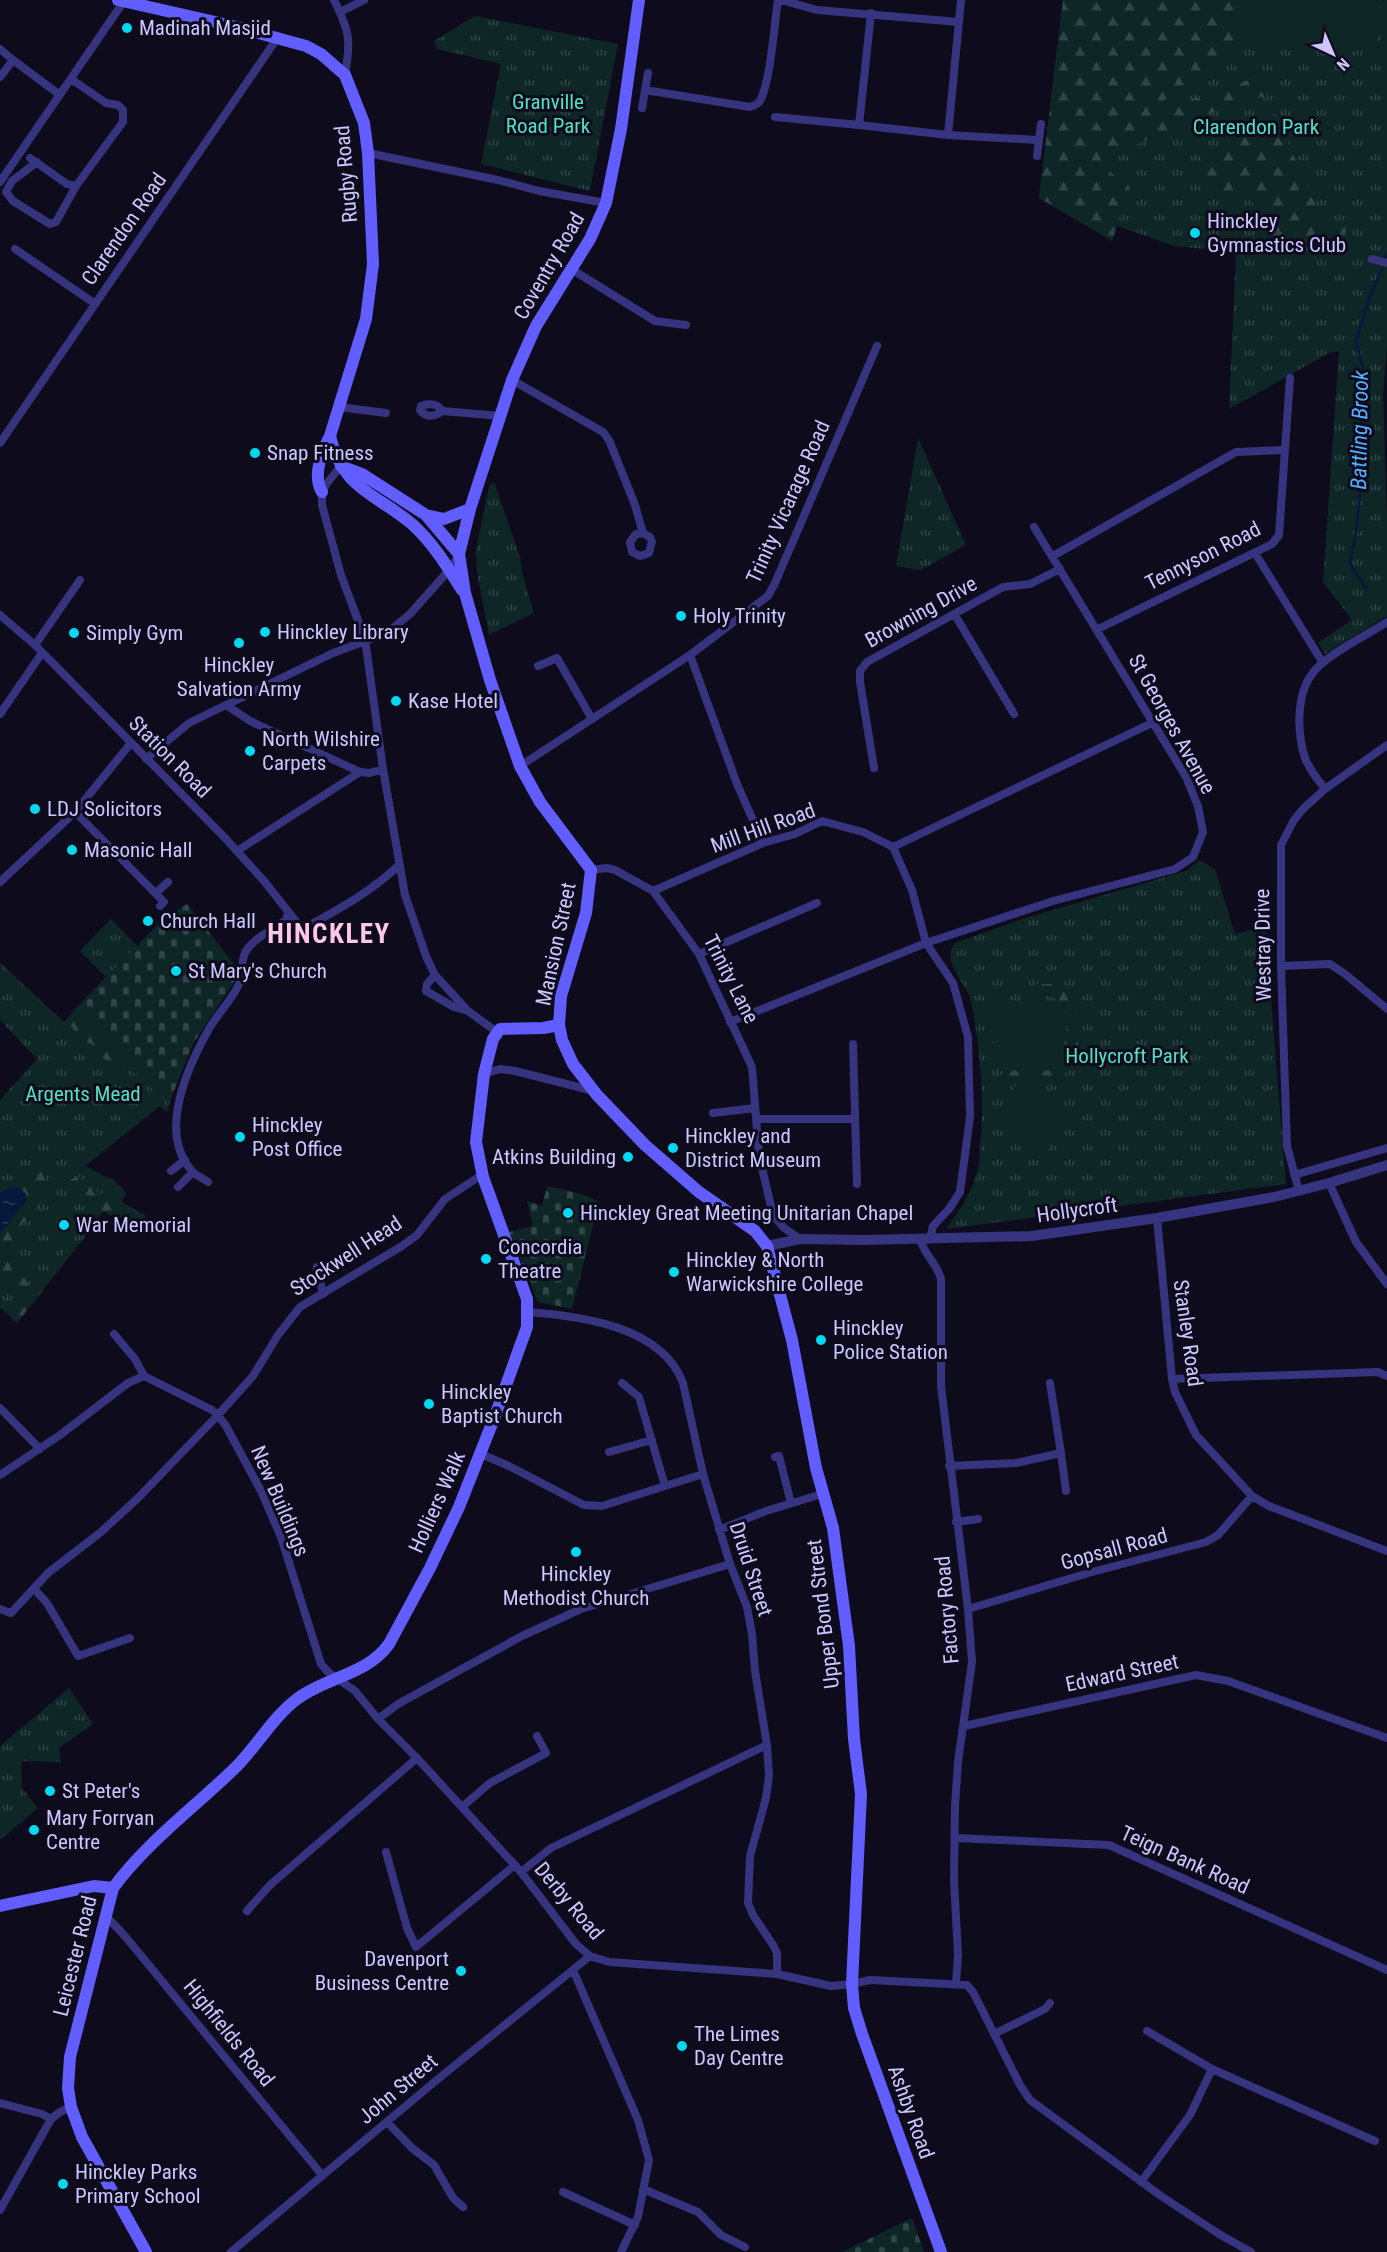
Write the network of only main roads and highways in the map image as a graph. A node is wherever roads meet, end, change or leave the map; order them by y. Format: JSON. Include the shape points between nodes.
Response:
{"nodes":[{"id":1,"x":639,"y":0,"type":"edge"},
{"id":2,"x":121,"y":1,"type":"edge"},
{"id":3,"x":330,"y":436,"type":"junction"},
{"id":4,"x":341,"y":466,"type":"junction"},
{"id":5,"x":322,"y":492,"type":"road end"},
{"id":6,"x":470,"y":509,"type":"junction"},
{"id":7,"x":426,"y":515,"type":"junction"},
{"id":8,"x":459,"y":554,"type":"junction"},
{"id":9,"x":465,"y":594,"type":"junction"},
{"id":10,"x":560,"y":1025,"type":"junction"},
{"id":11,"x":767,"y":1246,"type":"joint"},
{"id":12,"x":337,"y":1678,"type":"joint"},
{"id":13,"x":112,"y":1888,"type":"junction"},
{"id":14,"x":0,"y":1906,"type":"edge"},
{"id":15,"x":852,"y":1984,"type":"joint"},
{"id":16,"x":146,"y":2252,"type":"edge"},
{"id":17,"x":941,"y":2252,"type":"edge"}],
"edges":[{"from":1,"to":6,"type":"main road","name":"Coventry Road","via":[[606,204],[590,239],[536,326],[512,380]]},
{"from":2,"to":3,"type":"main road","name":"Rugby Road","via":[[306,46],[345,75],[364,123],[373,264],[366,319]]},
{"from":3,"to":4,"type":"main road"},
{"from":3,"to":5,"type":"main road","name":"Rugby Road","via":[[320,460],[318,479]]},
{"from":4,"to":7,"type":"main road","via":[[362,474]]},
{"from":4,"to":9,"type":"main road","via":[[352,482],[432,543]]},
{"from":6,"to":7,"type":"main road","via":[[444,519]]},
{"from":6,"to":8,"type":"main road","name":"Coventry Road"},
{"from":7,"to":8,"type":"main road"},
{"from":8,"to":9,"type":"main road"},
{"from":9,"to":10,"type":"main road","name":"Mansion Street","via":[[520,766],[540,802],[591,870],[586,913],[561,996]]},
{"from":10,"to":11,"type":"main road","name":"Mansion Street","via":[[573,1064],[594,1091],[663,1162],[755,1231]]},
{"from":10,"to":12,"type":"main road","name":"Holliers Walk","via":[[505,1027],[497,1032],[484,1074],[476,1142],[483,1178],[527,1299],[527,1327],[459,1507],[389,1644],[370,1664]]},
{"from":11,"to":15,"type":"main road","name":"Upper Bond Street","via":[[792,1340],[832,1528],[849,1646],[861,1794]]},
{"from":12,"to":13,"type":"main road","name":"Leicester Road","via":[[288,1707],[238,1765],[168,1829]]},
{"from":13,"to":14,"type":"main road","via":[[94,1886]]},
{"from":13,"to":16,"type":"main road","name":"Leicester Road","via":[[70,2057],[68,2088],[82,2137]]},
{"from":15,"to":17,"type":"main road","name":"Ashby Road","via":[[862,2034]]}]}
